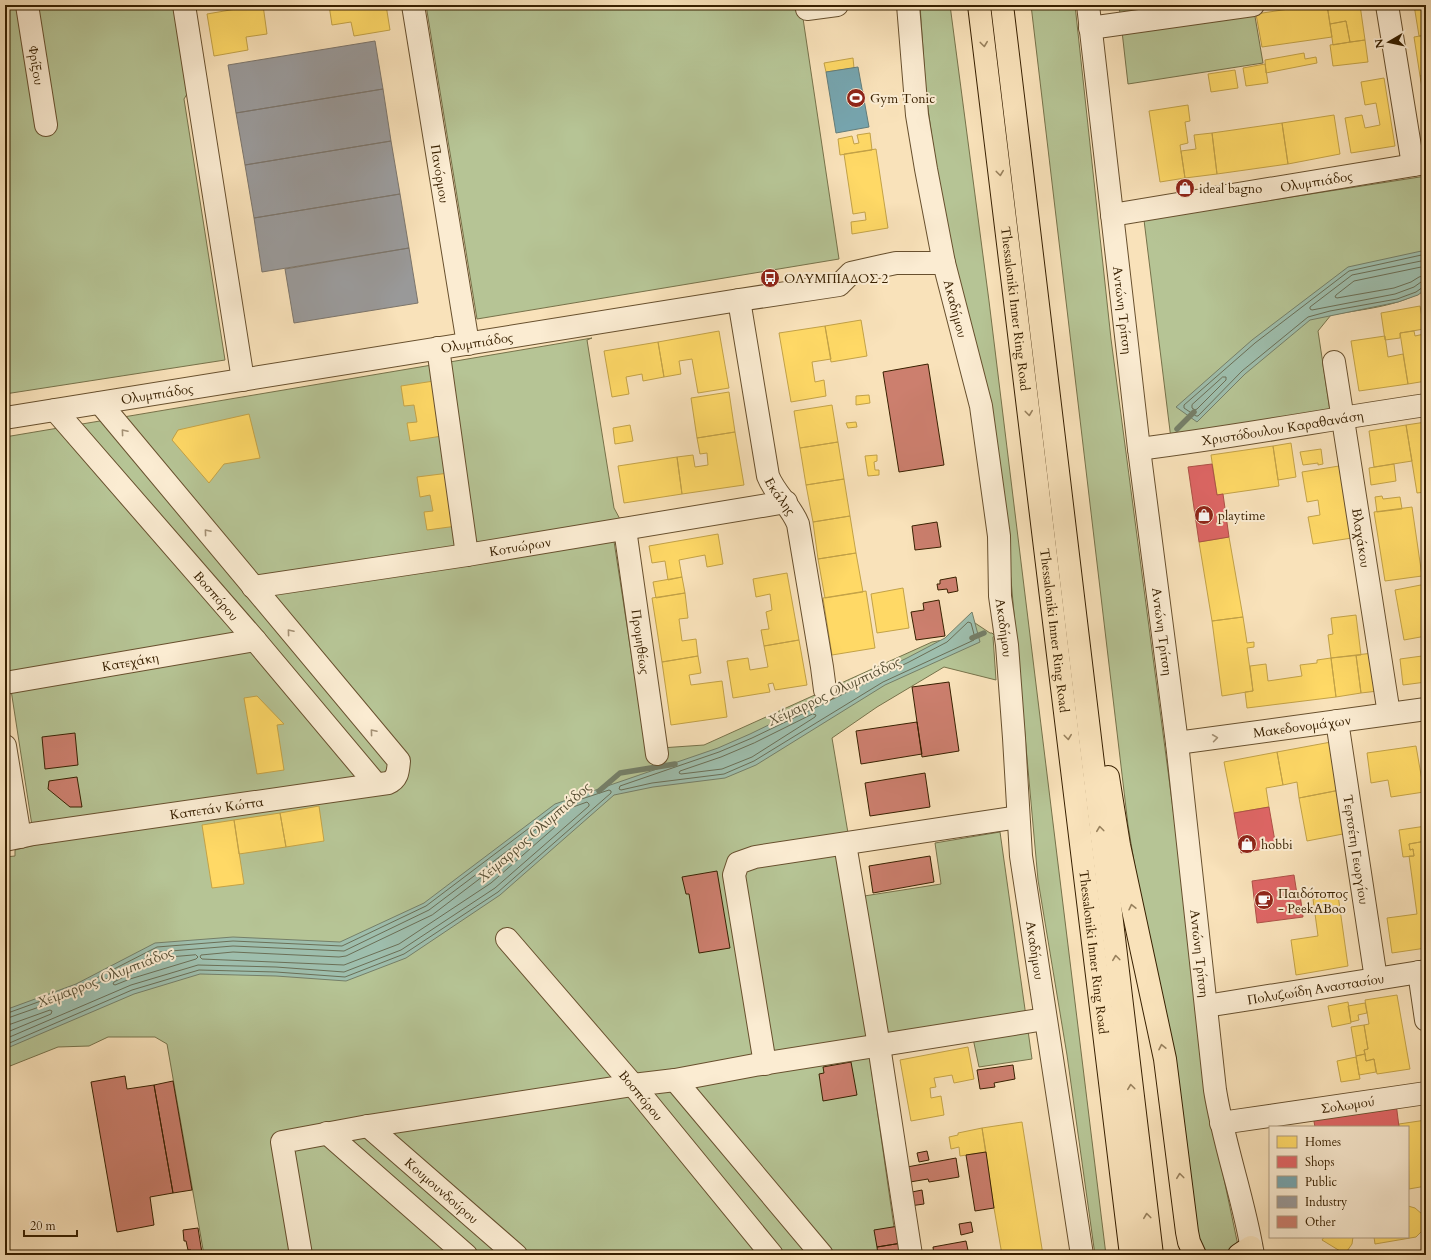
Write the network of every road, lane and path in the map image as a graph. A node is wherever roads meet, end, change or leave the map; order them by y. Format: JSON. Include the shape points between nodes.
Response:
{"nodes":[{"id":1,"x":26,"y":5,"type":"edge"},
{"id":2,"x":413,"y":5,"type":"edge"},
{"id":3,"x":426,"y":5,"type":"edge"},
{"id":4,"x":837,"y":5,"type":"edge"},
{"id":5,"x":908,"y":5,"type":"edge"},
{"id":6,"x":979,"y":5,"type":"edge"},
{"id":7,"x":1002,"y":5,"type":"edge"},
{"id":8,"x":1088,"y":5,"type":"edge"},
{"id":9,"x":1253,"y":5,"type":"edge"},
{"id":10,"x":1387,"y":5,"type":"edge"},
{"id":11,"x":188,"y":6,"type":"edge"},
{"id":12,"x":807,"y":9,"type":"dead end"},
{"id":13,"x":1090,"y":28,"type":"junction"},
{"id":14,"x":422,"y":60,"type":"junction"},
{"id":15,"x":46,"y":125,"type":"dead end"},
{"id":16,"x":1419,"y":164,"type":"edge"},
{"id":17,"x":1112,"y":215,"type":"junction"},
{"id":18,"x":944,"y":263,"type":"junction"},
{"id":19,"x":739,"y":300,"type":"junction"},
{"id":20,"x":468,"y":344,"type":"junction"},
{"id":21,"x":438,"y":348,"type":"junction"},
{"id":22,"x":1334,"y":362,"type":"dead end"},
{"id":23,"x":243,"y":380,"type":"junction"},
{"id":24,"x":100,"y":403,"type":"junction"},
{"id":25,"x":1426,"y":405,"type":"edge"},
{"id":26,"x":55,"y":410,"type":"junction"},
{"id":27,"x":1343,"y":417,"type":"junction"},
{"id":28,"x":5,"y":418,"type":"edge"},
{"id":29,"x":1139,"y":450,"type":"junction"},
{"id":30,"x":786,"y":502,"type":"junction"},
{"id":31,"x":625,"y":529,"type":"junction"},
{"id":32,"x":467,"y":555,"type":"junction"},
{"id":33,"x":253,"y":587,"type":"junction"},
{"id":34,"x":255,"y":640,"type":"junction"},
{"id":35,"x":5,"y":683,"type":"edge"},
{"id":36,"x":824,"y":690,"type":"dead end"},
{"id":37,"x":1084,"y":690,"type":"junction"},
{"id":38,"x":1426,"y":709,"type":"edge"},
{"id":39,"x":1389,"y":714,"type":"junction"},
{"id":40,"x":1337,"y":721,"type":"junction"},
{"id":41,"x":1177,"y":743,"type":"junction"},
{"id":42,"x":5,"y":746,"type":"edge"},
{"id":43,"x":657,"y":754,"type":"dead end"},
{"id":44,"x":375,"y":783,"type":"junction"},
{"id":45,"x":1018,"y":817,"type":"junction"},
{"id":46,"x":12,"y":827,"type":"edge"},
{"id":47,"x":845,"y":844,"type":"junction"},
{"id":48,"x":507,"y":939,"type":"dead end"},
{"id":49,"x":1422,"y":971,"type":"edge"},
{"id":50,"x":1376,"y":979,"type":"junction"},
{"id":51,"x":1206,"y":1006,"type":"junction"},
{"id":52,"x":1045,"y":1019,"type":"junction"},
{"id":53,"x":1426,"y":1020,"type":"edge"},
{"id":54,"x":879,"y":1046,"type":"junction"},
{"id":55,"x":765,"y":1064,"type":"junction"},
{"id":56,"x":675,"y":1080,"type":"junction"},
{"id":57,"x":633,"y":1085,"type":"junction"},
{"id":58,"x":1426,"y":1093,"type":"edge"},
{"id":59,"x":1221,"y":1123,"type":"junction"},
{"id":60,"x":368,"y":1126,"type":"junction"},
{"id":61,"x":327,"y":1133,"type":"junction"},
{"id":62,"x":1248,"y":1252,"type":"edge"},
{"id":63,"x":301,"y":1255,"type":"edge"},
{"id":64,"x":466,"y":1255,"type":"edge"},
{"id":65,"x":516,"y":1255,"type":"edge"},
{"id":66,"x":772,"y":1255,"type":"edge"},
{"id":67,"x":822,"y":1255,"type":"edge"},
{"id":68,"x":911,"y":1255,"type":"edge"},
{"id":69,"x":1082,"y":1255,"type":"edge"},
{"id":70,"x":1131,"y":1255,"type":"edge"},
{"id":71,"x":1152,"y":1255,"type":"edge"},
{"id":72,"x":1195,"y":1255,"type":"edge"}],
"edges":[{"from":1,"to":15,"type":"street","name":"Φρίξου"},
{"from":2,"to":14,"type":"street","name":"Πανόρμου"},
{"from":3,"to":14,"type":"street","via":[[434,58]]},
{"from":4,"to":12,"type":"street"},
{"from":5,"to":18,"type":"street","name":"Ακαδήμου","via":[[917,115]]},
{"from":6,"to":70,"type":"highway","name":"Thessaloniki Inner Ring Road","one_way":true},
{"from":7,"to":37,"type":"highway","name":"Thessaloniki Inner Ring Road"},
{"from":8,"to":13,"type":"street","name":"Αντώνη Τρίτση"},
{"from":9,"to":13,"type":"street"},
{"from":10,"to":16,"type":"street"},
{"from":11,"to":23,"type":"street"},
{"from":13,"to":17,"type":"street","name":"Αντώνη Τρίτση"},
{"from":14,"to":20,"type":"street","name":"Πανόρμου"},
{"from":16,"to":17,"type":"street","name":"Ολυμπιάδος"},
{"from":17,"to":29,"type":"street","name":"Αντώνη Τρίτση"},
{"from":18,"to":19,"type":"street","name":"Ολυμπιάδος","via":[[896,263],[851,273],[840,285]]},
{"from":18,"to":45,"type":"street","name":"Ακαδήμου","via":[[981,406],[999,536],[1000,596],[1007,645]]},
{"from":19,"to":20,"type":"street","name":"Ολυμπιάδος"},
{"from":19,"to":30,"type":"street","name":"Εκάλης","via":[[768,476]]},
{"from":20,"to":21,"type":"street","name":"Ολυμπιάδος"},
{"from":21,"to":23,"type":"street","name":"Ολυμπιάδος"},
{"from":21,"to":32,"type":"street"},
{"from":22,"to":27,"type":"street","name":"Βλαχάκου"},
{"from":23,"to":24,"type":"street","name":"Ολυμπιάδος"},
{"from":24,"to":26,"type":"street","name":"Ολυμπιάδος"},
{"from":33,"to":24,"type":"street","one_way":true},
{"from":25,"to":27,"type":"street","name":"Χριστόδουλου Καραθανάση"},
{"from":26,"to":28,"type":"street","name":"Ολυμπιάδος"},
{"from":26,"to":34,"type":"street","name":"Βοσπόρου"},
{"from":27,"to":29,"type":"street","name":"Χριστόδουλου Καραθανάση"},
{"from":27,"to":39,"type":"street","name":"Βλαχάκου"},
{"from":29,"to":41,"type":"street","name":"Αντώνη Τρίτση"},
{"from":30,"to":31,"type":"street","name":"Κοτυώρων"},
{"from":30,"to":36,"type":"street","name":"Εκάλης","via":[[798,524]]},
{"from":31,"to":32,"type":"street","name":"Κοτυώρων"},
{"from":31,"to":43,"type":"street","name":"Προμηθέως"},
{"from":32,"to":33,"type":"street","name":"Κοτυώρων"},
{"from":44,"to":33,"type":"street","name":"Καπετάν Κώττα","one_way":true,"via":[[394,779],[398,773],[399,761]]},
{"from":34,"to":35,"type":"street","name":"Κατεχάκη"},
{"from":34,"to":44,"type":"street","name":"Βοσπόρου"},
{"from":71,"to":37,"type":"highway","name":"Thessaloniki Inner Ring Road","one_way":true},
{"from":72,"to":37,"type":"highway","one_way":true,"via":[[1187,1232],[1165,1059],[1121,852],[1095,706]]},
{"from":38,"to":39,"type":"street","name":"Μακεδονομάχων"},
{"from":39,"to":40,"type":"street","name":"Μακεδονομάχων"},
{"from":41,"to":40,"type":"street","name":"Μακεδονομάχων","one_way":true},
{"from":40,"to":50,"type":"street","name":"Τερτσέτη Γεωργίου"},
{"from":41,"to":51,"type":"street","name":"Αντώνη Τρίτση"},
{"from":42,"to":46,"type":"street"},
{"from":44,"to":46,"type":"street","name":"Καπετάν Κώττα"},
{"from":45,"to":47,"type":"street"},
{"from":45,"to":52,"type":"street","name":"Ακαδήμου","via":[[1024,881]]},
{"from":47,"to":54,"type":"street"},
{"from":47,"to":55,"type":"street","via":[[755,858],[738,863],[735,868],[734,875]]},
{"from":48,"to":57,"type":"street","name":"Βοσπόρου"},
{"from":49,"to":50,"type":"street","name":"Πολυζωίδη Αναστασίου"},
{"from":49,"to":53,"type":"street"},
{"from":50,"to":51,"type":"street","name":"Πολυζωίδη Αναστασίου"},
{"from":51,"to":59,"type":"street","name":"Αντώνη Τρίτση"},
{"from":52,"to":54,"type":"street"},
{"from":52,"to":69,"type":"street","name":"Ακαδήμου"},
{"from":54,"to":55,"type":"street"},
{"from":54,"to":68,"type":"street"},
{"from":55,"to":56,"type":"street"},
{"from":56,"to":57,"type":"street"},
{"from":56,"to":67,"type":"street"},
{"from":57,"to":60,"type":"street"},
{"from":57,"to":66,"type":"street","name":"Βοσπόρου"},
{"from":58,"to":59,"type":"street","name":"Σολωμού"},
{"from":59,"to":62,"type":"street","name":"Αντώνη Τρίτση","via":[[1239,1188]]},
{"from":60,"to":61,"type":"street"},
{"from":60,"to":65,"type":"street","name":"Κουμουνδούρου"},
{"from":61,"to":63,"type":"street","via":[[282,1142]]},
{"from":61,"to":64,"type":"street"}]}
